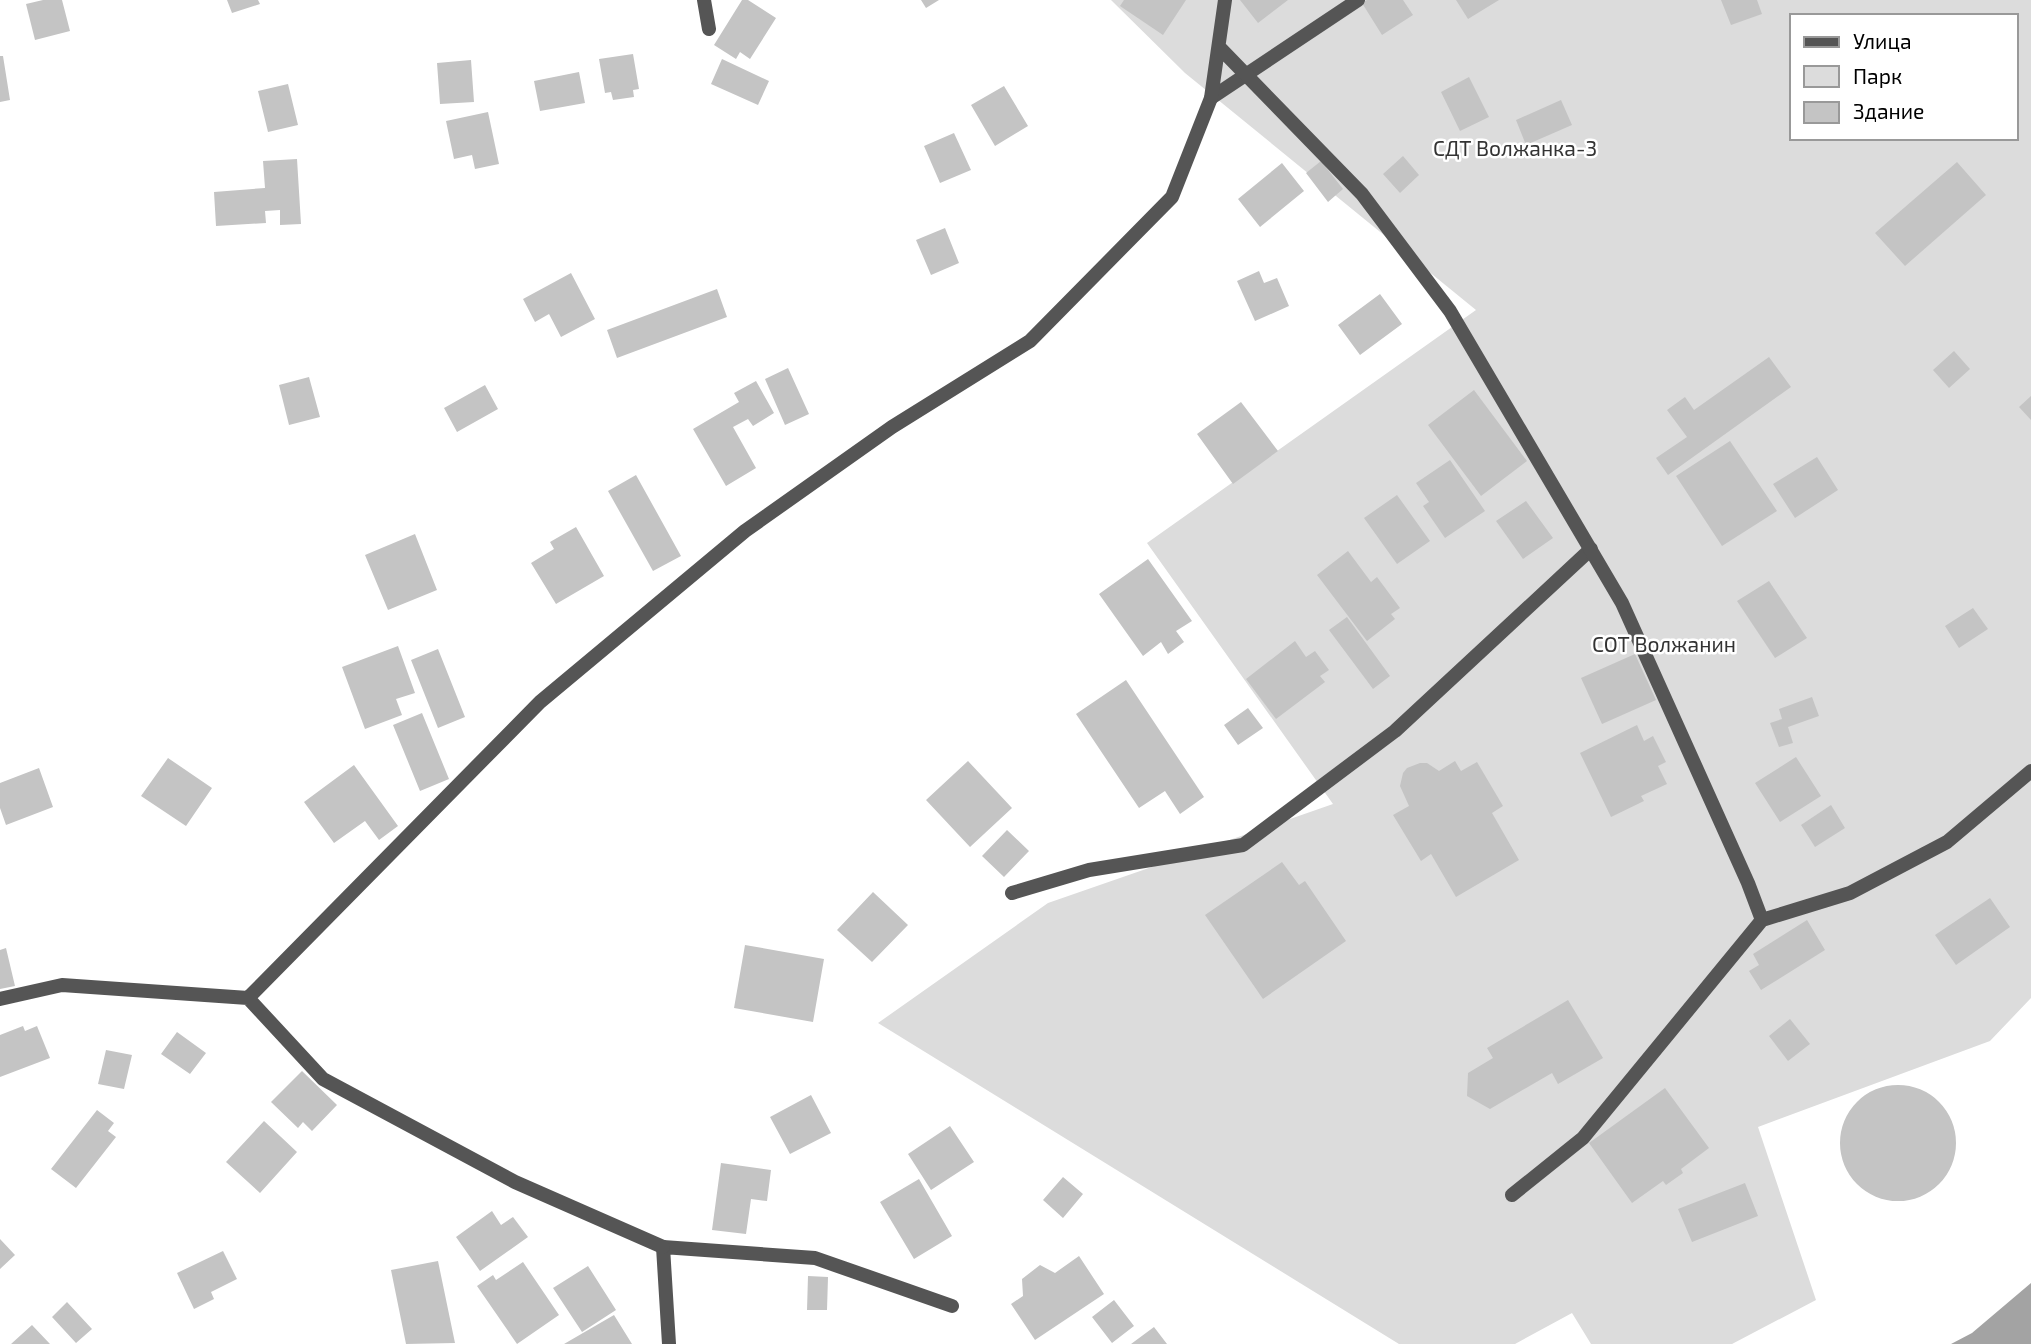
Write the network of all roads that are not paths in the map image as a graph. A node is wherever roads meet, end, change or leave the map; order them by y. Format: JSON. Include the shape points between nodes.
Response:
{"nodes":[{"id":1,"x":704,"y":0,"type":"edge"},
{"id":2,"x":1225,"y":0,"type":"edge"},
{"id":3,"x":1358,"y":0,"type":"edge"},
{"id":4,"x":709,"y":29,"type":"dead end"},
{"id":5,"x":1219,"y":47,"type":"junction"},
{"id":6,"x":1246,"y":75,"type":"junction"},
{"id":7,"x":1211,"y":98,"type":"junction"},
{"id":8,"x":1591,"y":549,"type":"junction"},
{"id":9,"x":2031,"y":771,"type":"edge"},
{"id":10,"x":1012,"y":893,"type":"dead end"},
{"id":11,"x":1762,"y":920,"type":"junction"},
{"id":12,"x":248,"y":998,"type":"junction"},
{"id":13,"x":0,"y":999,"type":"edge"},
{"id":14,"x":1511,"y":1195,"type":"dead end"},
{"id":15,"x":663,"y":1247,"type":"junction"},
{"id":16,"x":952,"y":1306,"type":"dead end"},
{"id":17,"x":669,"y":1344,"type":"edge"}],
"edges":[{"from":1,"to":4,"type":"street"},
{"from":2,"to":5,"type":"street"},
{"from":3,"to":6,"type":"street"},
{"from":5,"to":6,"type":"street"},
{"from":5,"to":7,"type":"street"},
{"from":6,"to":7,"type":"street"},
{"from":6,"to":8,"type":"street","via":[[1362,194],[1450,311]]},
{"from":7,"to":12,"type":"street","via":[[1172,197],[1030,341],[892,427],[745,531],[551,693]]},
{"from":8,"to":10,"type":"street","via":[[1395,731],[1243,845],[1089,870]]},
{"from":8,"to":11,"type":"street","via":[[1622,603]]},
{"from":9,"to":11,"type":"street","via":[[1947,842],[1850,893]]},
{"from":11,"to":14,"type":"street","via":[[1583,1138]]},
{"from":12,"to":13,"type":"street","via":[[62,985]]},
{"from":12,"to":15,"type":"street","via":[[323,1079],[515,1182]]},
{"from":15,"to":16,"type":"street","via":[[815,1258]]},
{"from":15,"to":17,"type":"street"}]}
